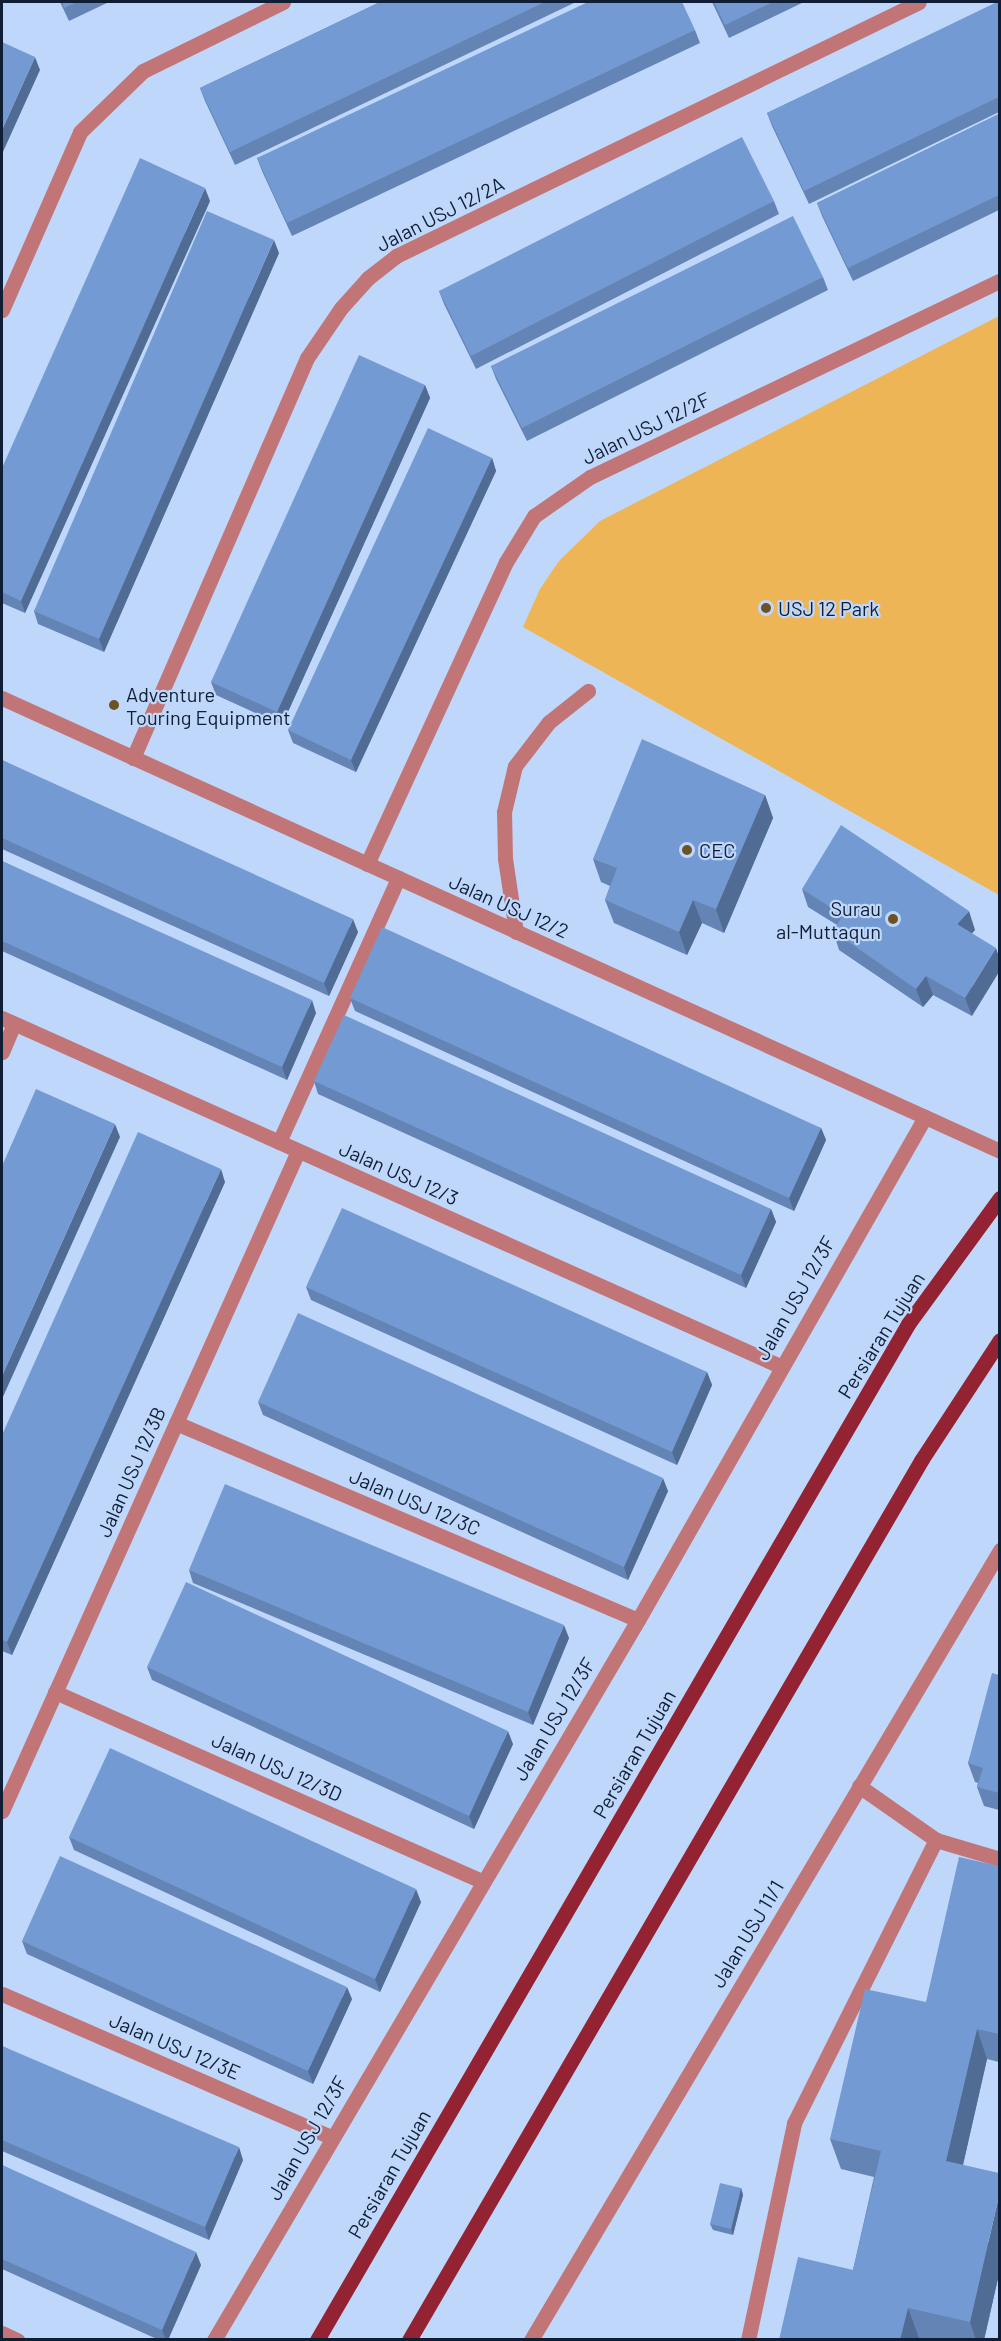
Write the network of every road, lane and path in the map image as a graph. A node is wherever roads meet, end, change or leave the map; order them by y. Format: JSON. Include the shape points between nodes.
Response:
{"nodes":[{"id":1,"x":283,"y":2,"type":"edge"},
{"id":2,"x":919,"y":2,"type":"edge"},
{"id":3,"x":999,"y":281,"type":"edge"},
{"id":4,"x":2,"y":310,"type":"edge"},
{"id":5,"x":588,"y":692,"type":"dead end"},
{"id":6,"x":2,"y":698,"type":"edge"},
{"id":7,"x":133,"y":758,"type":"junction"},
{"id":8,"x":367,"y":864,"type":"junction"},
{"id":9,"x":398,"y":878,"type":"junction"},
{"id":10,"x":516,"y":932,"type":"junction"},
{"id":11,"x":8,"y":1021,"type":"edge"},
{"id":12,"x":2,"y":1052,"type":"edge"},
{"id":13,"x":924,"y":1117,"type":"junction"},
{"id":14,"x":279,"y":1142,"type":"junction"},
{"id":15,"x":298,"y":1151,"type":"junction"},
{"id":16,"x":999,"y":1151,"type":"edge"},
{"id":17,"x":999,"y":1198,"type":"edge"},
{"id":18,"x":999,"y":1340,"type":"edge"},
{"id":19,"x":780,"y":1366,"type":"junction"},
{"id":20,"x":176,"y":1423,"type":"junction"},
{"id":21,"x":999,"y":1550,"type":"edge"},
{"id":22,"x":638,"y":1620,"type":"junction"},
{"id":23,"x":55,"y":1692,"type":"junction"},
{"id":24,"x":859,"y":1786,"type":"junction"},
{"id":25,"x":2,"y":1811,"type":"edge"},
{"id":26,"x":936,"y":1840,"type":"junction"},
{"id":27,"x":999,"y":1859,"type":"edge"},
{"id":28,"x":482,"y":1881,"type":"junction"},
{"id":29,"x":2,"y":1994,"type":"edge"},
{"id":30,"x":331,"y":2137,"type":"junction"},
{"id":31,"x":2,"y":2333,"type":"edge"},
{"id":32,"x":16,"y":2340,"type":"edge"},
{"id":33,"x":214,"y":2340,"type":"edge"},
{"id":34,"x":317,"y":2340,"type":"edge"},
{"id":35,"x":409,"y":2340,"type":"edge"},
{"id":36,"x":531,"y":2340,"type":"edge"},
{"id":37,"x":748,"y":2340,"type":"edge"}],
"edges":[{"from":1,"to":4,"type":"street","via":[[143,71],[80,132]]},
{"from":2,"to":7,"type":"street","name":"Jalan USJ 12/2A","via":[[396,256],[368,278],[341,308],[307,358]]},
{"from":3,"to":8,"type":"street","name":"Jalan USJ 12/2F","via":[[590,477],[534,516],[506,562]]},
{"from":5,"to":10,"type":"street","via":[[549,722],[515,766],[504,812]]},
{"from":6,"to":7,"type":"street","name":"Jalan USJ 12/2"},
{"from":7,"to":8,"type":"street","name":"Jalan USJ 12/2"},
{"from":8,"to":9,"type":"street","name":"Jalan USJ 12/2"},
{"from":9,"to":10,"type":"street","name":"Jalan USJ 12/2"},
{"from":9,"to":14,"type":"street"},
{"from":10,"to":13,"type":"street","name":"Jalan USJ 12/2"},
{"from":11,"to":12,"type":"street"},
{"from":11,"to":14,"type":"street","name":"Jalan USJ 12/3"},
{"from":13,"to":16,"type":"street","name":"Jalan USJ 12/2"},
{"from":13,"to":19,"type":"street","name":"Jalan USJ 12/3F"},
{"from":14,"to":15,"type":"street","name":"Jalan USJ 12/3"},
{"from":15,"to":19,"type":"street","name":"Jalan USJ 12/3"},
{"from":15,"to":20,"type":"street","name":"Jalan USJ 12/3B"},
{"from":17,"to":34,"type":"main road","name":"Persiaran Tujuan","via":[[908,1324]]},
{"from":18,"to":35,"type":"main road","via":[[916,1469]]},
{"from":19,"to":22,"type":"street","name":"Jalan USJ 12/3F"},
{"from":20,"to":22,"type":"street","name":"Jalan USJ 12/3C"},
{"from":20,"to":23,"type":"street","name":"Jalan USJ 12/3B"},
{"from":21,"to":24,"type":"street","name":"Jalan USJ 11/1"},
{"from":22,"to":28,"type":"street","name":"Jalan USJ 12/3F"},
{"from":23,"to":25,"type":"street","name":"Jalan USJ 12/3B"},
{"from":23,"to":28,"type":"street","name":"Jalan USJ 12/3D"},
{"from":24,"to":26,"type":"street"},
{"from":24,"to":36,"type":"street","name":"Jalan USJ 11/1"},
{"from":26,"to":27,"type":"street"},
{"from":26,"to":37,"type":"street","via":[[794,2123]]},
{"from":28,"to":30,"type":"street","name":"Jalan USJ 12/3F"},
{"from":29,"to":30,"type":"street","name":"Jalan USJ 12/3E"},
{"from":30,"to":33,"type":"street","name":"Jalan USJ 12/3F"},
{"from":31,"to":32,"type":"street"}]}
